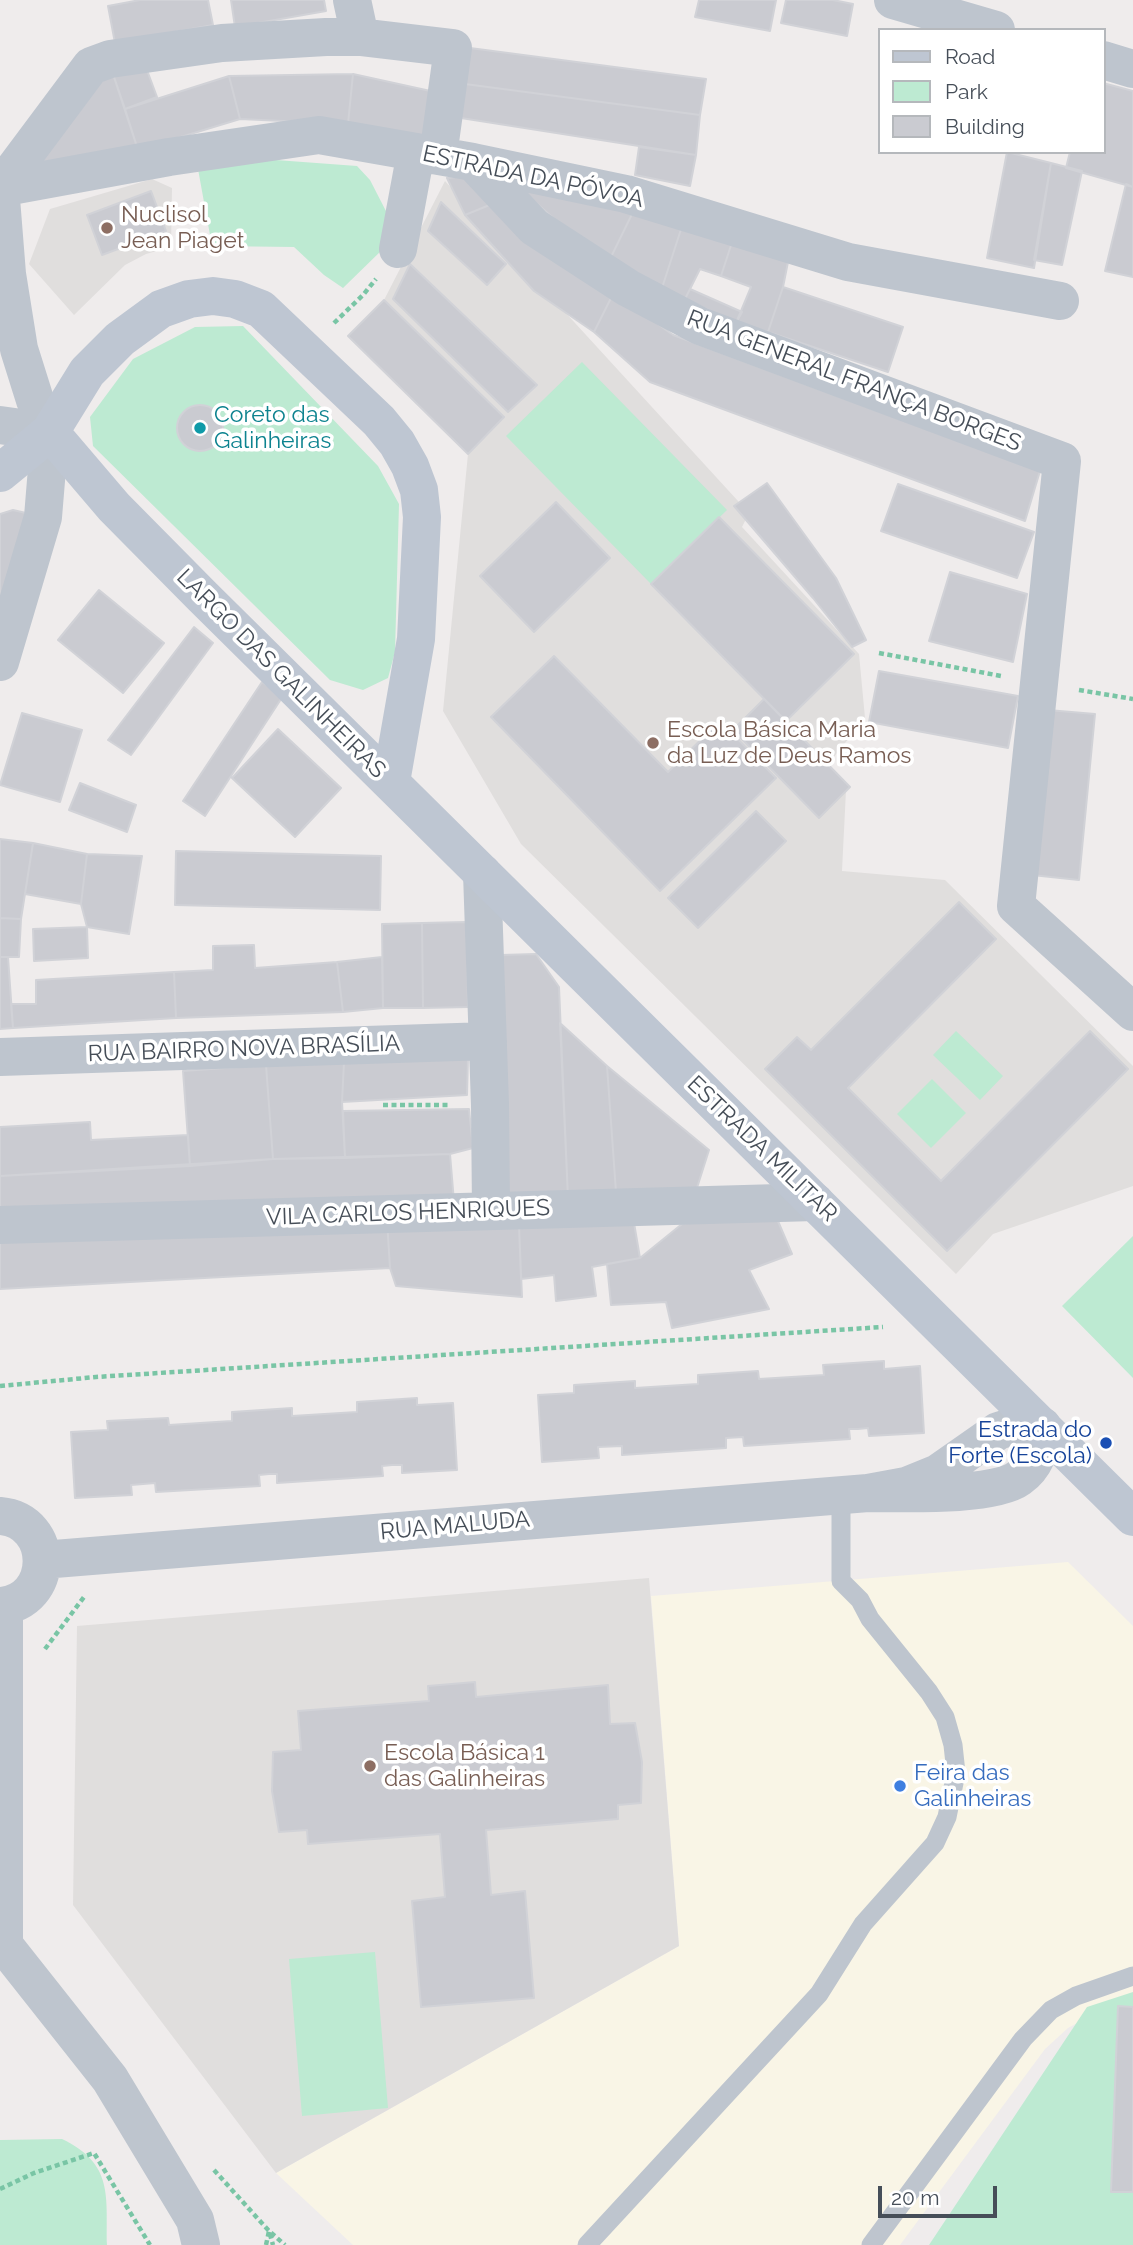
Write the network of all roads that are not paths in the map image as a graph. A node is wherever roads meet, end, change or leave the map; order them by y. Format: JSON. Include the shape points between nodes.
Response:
{"nodes":[{"id":1,"x":352,"y":0,"type":"edge"},
{"id":2,"x":893,"y":0,"type":"edge"},
{"id":3,"x":989,"y":28,"type":"edge"},
{"id":4,"x":359,"y":37,"type":"junction"},
{"id":5,"x":1105,"y":62,"type":"edge"},
{"id":6,"x":1133,"y":69,"type":"edge"},
{"id":7,"x":442,"y":157,"type":"junction"},
{"id":8,"x":0,"y":187,"type":"edge"},
{"id":9,"x":398,"y":249,"type":"dead end"},
{"id":10,"x":1060,"y":301,"type":"dead end"},
{"id":11,"x":0,"y":425,"type":"edge"},
{"id":12,"x":50,"y":432,"type":"junction"},
{"id":13,"x":0,"y":473,"type":"edge"},
{"id":14,"x":0,"y":662,"type":"edge"},
{"id":15,"x":391,"y":782,"type":"junction"},
{"id":16,"x":482,"y":873,"type":"junction"},
{"id":17,"x":1133,"y":1012,"type":"edge"},
{"id":18,"x":488,"y":1041,"type":"junction"},
{"id":19,"x":0,"y":1057,"type":"edge"},
{"id":20,"x":816,"y":1202,"type":"junction"},
{"id":21,"x":491,"y":1211,"type":"junction"},
{"id":22,"x":0,"y":1225,"type":"edge"},
{"id":23,"x":1042,"y":1426,"type":"junction"},
{"id":24,"x":854,"y":1494,"type":"junction"},
{"id":25,"x":0,"y":1516,"type":"edge"},
{"id":26,"x":1133,"y":1517,"type":"edge"},
{"id":27,"x":43,"y":1560,"type":"junction"},
{"id":28,"x":2,"y":1606,"type":"edge"},
{"id":29,"x":2,"y":1945,"type":"edge"},
{"id":30,"x":1133,"y":1976,"type":"edge"},
{"id":31,"x":201,"y":2245,"type":"edge"},
{"id":32,"x":587,"y":2245,"type":"edge"},
{"id":33,"x":871,"y":2245,"type":"edge"}],
"edges":[{"from":1,"to":4,"type":"street"},
{"from":2,"to":3,"type":"street"},
{"from":4,"to":7,"type":"street","via":[[453,48]]},
{"from":4,"to":8,"type":"street","via":[[222,43],[91,66]]},
{"from":5,"to":6,"type":"street"},
{"from":7,"to":8,"type":"street","name":"ESTRADA DA PÓVOA","via":[[319,135]]},
{"from":7,"to":9,"type":"street"},
{"from":7,"to":10,"type":"street","name":"ESTRADA DA PÓVOA","via":[[626,194],[848,262]]},
{"from":7,"to":17,"type":"street","name":"RUA GENERAL FRANÇA BORGES","via":[[534,227],[628,288],[688,319],[1062,461],[1016,906]]},
{"from":8,"to":12,"type":"street","via":[[19,349]]},
{"from":11,"to":12,"type":"street"},
{"from":12,"to":13,"type":"street"},
{"from":12,"to":14,"type":"street","via":[[43,517]]},
{"from":12,"to":15,"type":"street","name":"LARGO DAS GALINHEIRAS","via":[[124,517]]},
{"from":12,"to":15,"type":"street","name":"LARGO DAS GALINHEIRAS","via":[[87,372],[120,339],[161,309],[213,296],[261,309],[379,421],[410,466],[422,517],[416,639]]},
{"from":15,"to":16,"type":"street","name":"ESTRADA MILITAR"},
{"from":16,"to":18,"type":"street"},
{"from":16,"to":20,"type":"street","name":"ESTRADA MILITAR"},
{"from":18,"to":19,"type":"street","name":"RUA BAIRRO NOVA BRASÍLIA"},
{"from":18,"to":21,"type":"street"},
{"from":20,"to":21,"type":"street","name":"VILA CARLOS HENRIQUES"},
{"from":20,"to":23,"type":"street","name":"ESTRADA MILITAR"},
{"from":21,"to":22,"type":"street","name":"VILA CARLOS HENRIQUES"},
{"from":23,"to":24,"type":"street","via":[[1017,1425],[998,1431],[938,1473],[906,1486]]},
{"from":23,"to":24,"type":"street","via":[[1039,1453],[1031,1466],[1002,1486],[948,1493]]},
{"from":23,"to":26,"type":"street","name":"ESTRADA MILITAR"},
{"from":24,"to":27,"type":"street","name":"RUA MALUDA"},
{"from":24,"to":32,"type":"lane","via":[[841,1581],[860,1600],[944,1717],[956,1773],[947,1817],[935,1843],[863,1924],[819,1994]]},
{"from":25,"to":27,"type":"street","via":[[19,1521],[31,1531]]},
{"from":27,"to":28,"type":"street","via":[[36,1584],[17,1602]]},
{"from":28,"to":29,"type":"street"},
{"from":29,"to":31,"type":"street","via":[[110,2080],[195,2220]]},
{"from":30,"to":33,"type":"lane","via":[[1051,2010],[1023,2039]]}]}
